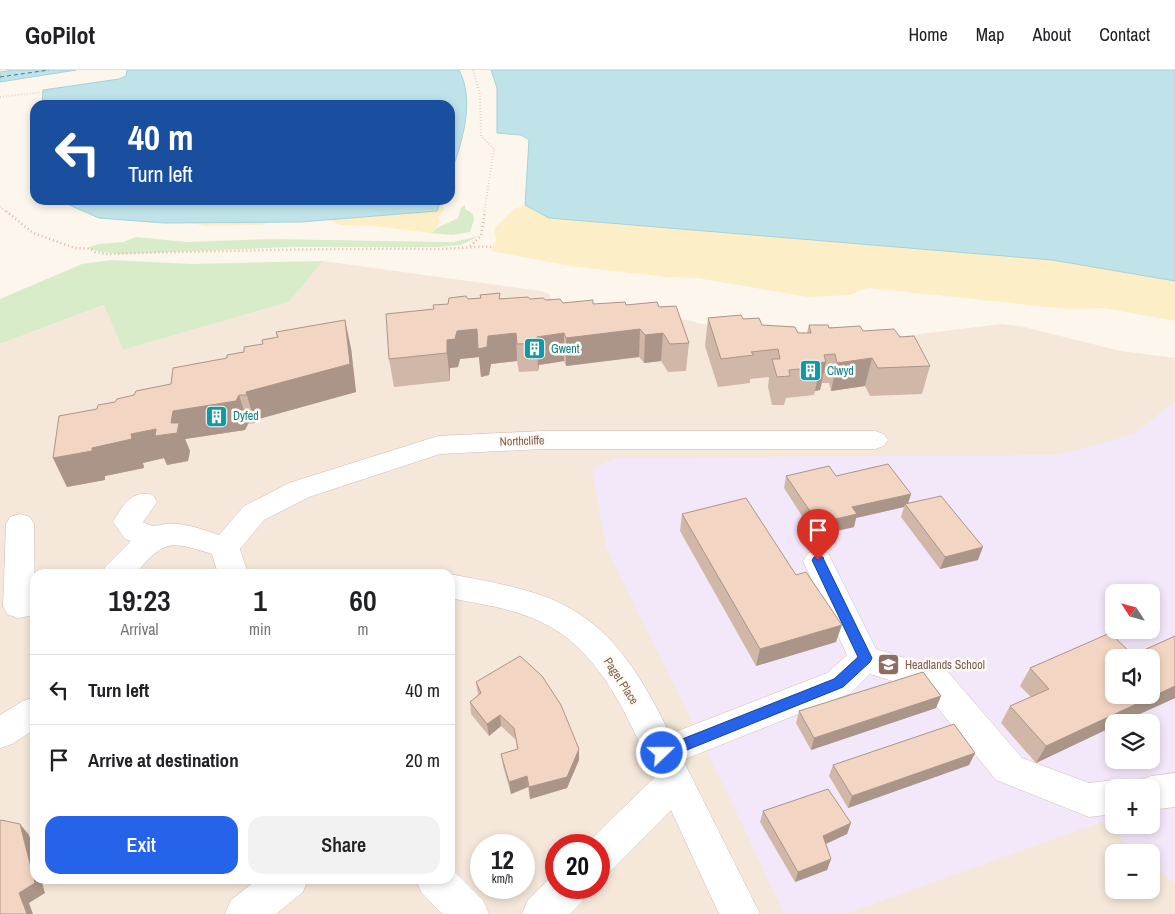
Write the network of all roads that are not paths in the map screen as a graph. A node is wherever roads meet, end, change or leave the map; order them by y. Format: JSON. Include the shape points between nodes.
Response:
{"nodes":[{"id":1,"x":875,"y":440,"type":"dead end"},
{"id":2,"x":143,"y":502,"type":"dead end"},
{"id":3,"x":20,"y":524,"type":"dead end"},
{"id":4,"x":157,"y":537,"type":"junction"},
{"id":5,"x":229,"y":560,"type":"edge"},
{"id":6,"x":818,"y":560,"type":"dead end"},
{"id":7,"x":121,"y":569,"type":"edge"},
{"id":8,"x":455,"y":587,"type":"edge"},
{"id":9,"x":30,"y":604,"type":"edge"},
{"id":10,"x":865,"y":658,"type":"junction"},
{"id":11,"x":30,"y":714,"type":"edge"},
{"id":12,"x":0,"y":733,"type":"edge"},
{"id":13,"x":669,"y":767,"type":"junction"},
{"id":14,"x":1175,"y":790,"type":"edge"},
{"id":15,"x":1160,"y":792,"type":"edge"},
{"id":16,"x":1105,"y":798,"type":"edge"},
{"id":17,"x":610,"y":843,"type":"edge"},
{"id":18,"x":283,"y":884,"type":"edge"},
{"id":19,"x":440,"y":884,"type":"edge"},
{"id":20,"x":557,"y":899,"type":"edge"},
{"id":21,"x":245,"y":914,"type":"edge"},
{"id":22,"x":469,"y":914,"type":"edge"},
{"id":23,"x":542,"y":914,"type":"edge"},
{"id":24,"x":740,"y":914,"type":"edge"}],
"edges":[{"from":1,"to":5,"type":"street","name":"Northcliffe","via":[[542,440],[438,444],[299,490],[254,513]]},
{"from":2,"to":4,"type":"street","via":[[128,522],[135,532]]},
{"from":3,"to":9,"type":"street","via":[[18,606]]},
{"from":4,"to":5,"type":"street","via":[[182,535]]},
{"from":4,"to":7,"type":"street"},
{"from":6,"to":10,"type":"street"},
{"from":8,"to":13,"type":"street","name":"Paget Place","via":[[525,603],[574,626],[611,661]]},
{"from":10,"to":13,"type":"street","via":[[838,683]]},
{"from":10,"to":16,"type":"street","via":[[935,682],[1009,769],[1089,800]]},
{"from":11,"to":12,"type":"street"},
{"from":13,"to":17,"type":"street"},
{"from":13,"to":24,"type":"street","name":"Paget Place"},
{"from":14,"to":15,"type":"street"},
{"from":18,"to":21,"type":"street"},
{"from":19,"to":22,"type":"street"},
{"from":20,"to":23,"type":"street"}]}
